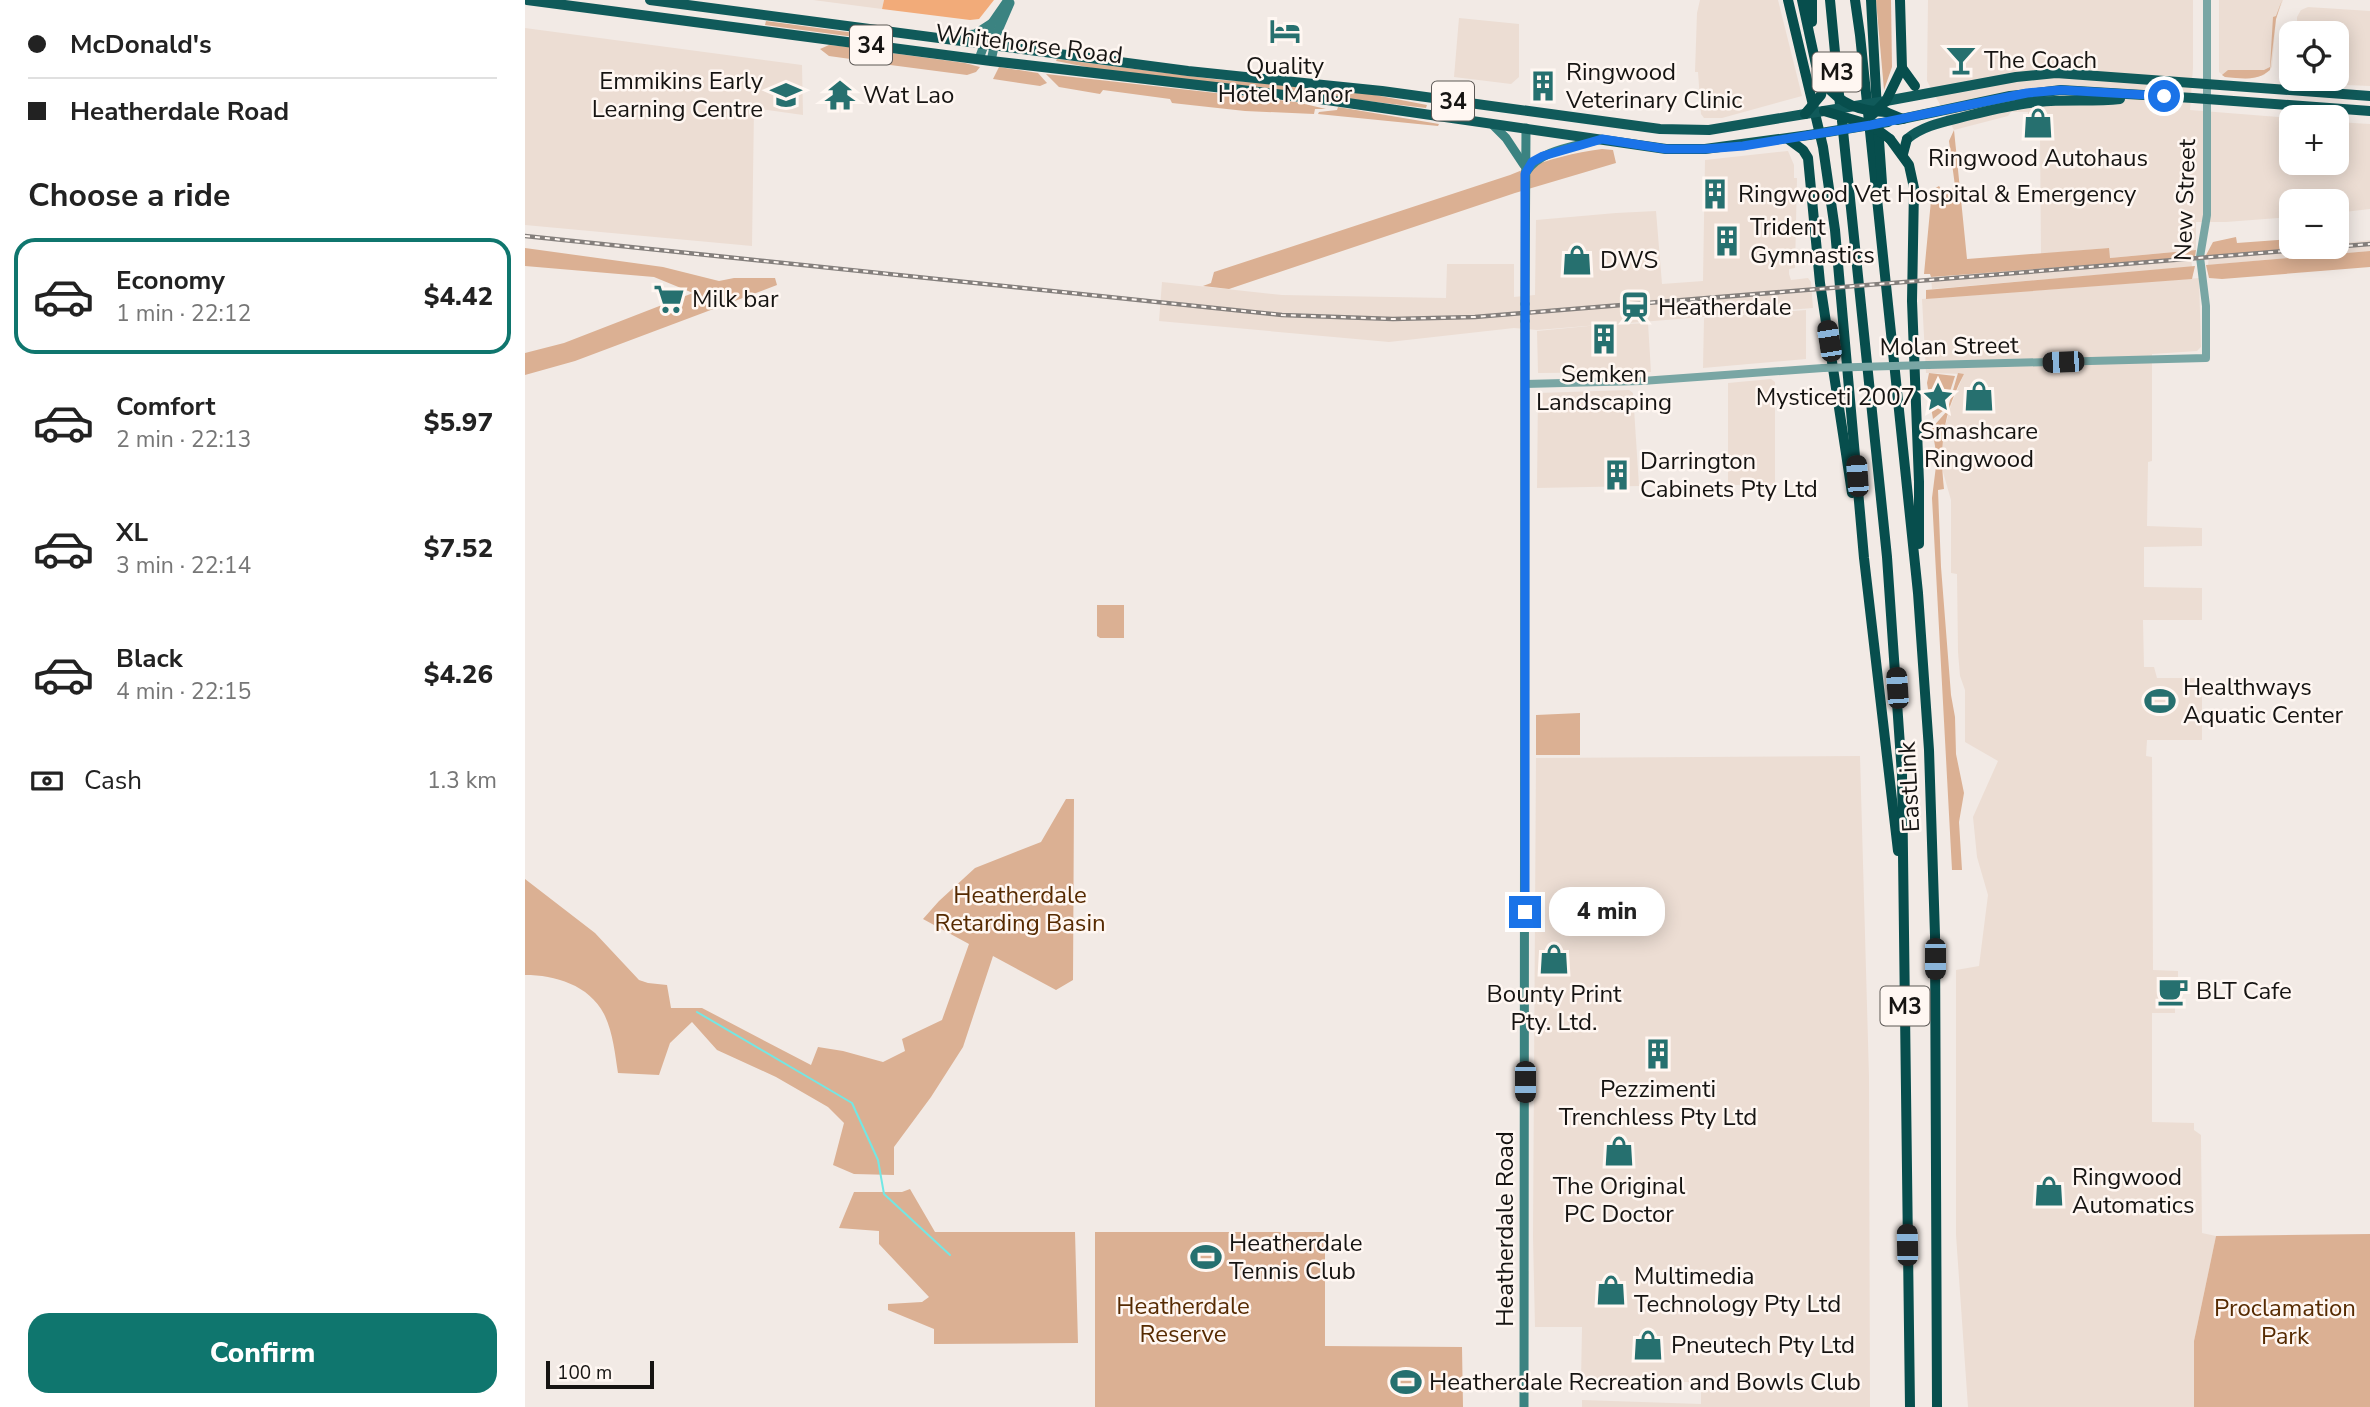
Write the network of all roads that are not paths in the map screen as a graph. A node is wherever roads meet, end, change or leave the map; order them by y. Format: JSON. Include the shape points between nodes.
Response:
{"nodes":[{"id":1,"x":527,"y":0,"type":"edge"},
{"id":2,"x":650,"y":0,"type":"edge"},
{"id":3,"x":1010,"y":0,"type":"edge"},
{"id":4,"x":1788,"y":0,"type":"edge"},
{"id":5,"x":1802,"y":0,"type":"edge"},
{"id":6,"x":1811,"y":0,"type":"edge"},
{"id":7,"x":1830,"y":0,"type":"edge"},
{"id":8,"x":1855,"y":0,"type":"edge"},
{"id":9,"x":1871,"y":0,"type":"edge"},
{"id":10,"x":1900,"y":0,"type":"edge"},
{"id":11,"x":2207,"y":0,"type":"edge"},
{"id":12,"x":992,"y":23,"type":"junction"},
{"id":13,"x":939,"y":38,"type":"junction"},
{"id":14,"x":1812,"y":43,"type":"junction"},
{"id":15,"x":990,"y":44,"type":"junction"},
{"id":16,"x":979,"y":59,"type":"junction"},
{"id":17,"x":991,"y":61,"type":"junction"},
{"id":18,"x":1902,"y":68,"type":"junction"},
{"id":19,"x":1824,"y":83,"type":"junction"},
{"id":20,"x":2208,"y":85,"type":"junction"},
{"id":21,"x":1929,"y":93,"type":"junction"},
{"id":22,"x":2144,"y":95,"type":"junction"},
{"id":23,"x":2370,"y":96,"type":"edge"},
{"id":24,"x":2207,"y":99,"type":"junction"},
{"id":25,"x":1471,"y":104,"type":"junction"},
{"id":26,"x":1851,"y":107,"type":"junction"},
{"id":27,"x":1524,"y":111,"type":"junction"},
{"id":28,"x":1824,"y":111,"type":"junction"},
{"id":29,"x":2365,"y":111,"type":"edge"},
{"id":30,"x":1884,"y":112,"type":"junction"},
{"id":31,"x":1805,"y":114,"type":"junction"},
{"id":32,"x":1490,"y":122,"type":"junction"},
{"id":33,"x":1866,"y":124,"type":"junction"},
{"id":34,"x":1468,"y":125,"type":"junction"},
{"id":35,"x":1525,"y":128,"type":"junction"},
{"id":36,"x":1787,"y":138,"type":"junction"},
{"id":37,"x":1602,"y":139,"type":"junction"},
{"id":38,"x":1903,"y":154,"type":"junction"},
{"id":39,"x":1525,"y":170,"type":"junction"},
{"id":40,"x":2206,"y":358,"type":"joint"},
{"id":41,"x":1525,"y":384,"type":"junction"},
{"id":42,"x":1896,"y":385,"type":"junction"},
{"id":43,"x":1864,"y":558,"type":"junction"},
{"id":44,"x":1919,"y":593,"type":"junction"},
{"id":45,"x":1904,"y":902,"type":"junction"},
{"id":46,"x":1937,"y":1405,"type":"edge"},
{"id":47,"x":1524,"y":1407,"type":"edge"},
{"id":48,"x":1910,"y":1407,"type":"edge"}],
"edges":[{"from":1,"to":16,"type":"highway","name":"Whitehorse Road","number":"34"},
{"from":2,"to":13,"type":"highway","name":"Whitehorse Road","number":"34"},
{"from":3,"to":12,"type":"main road"},
{"from":3,"to":15,"type":"main road"},
{"from":4,"to":43,"type":"highway","via":[[1823,147],[1835,230]]},
{"from":5,"to":14,"type":"highway"},
{"from":6,"to":14,"type":"highway"},
{"from":7,"to":45,"type":"highway","name":"EastLink","number":"M3","via":[[1892,620]]},
{"from":8,"to":42,"type":"highway","name":"EastLink","number":"M3"},
{"from":9,"to":42,"type":"highway"},
{"from":10,"to":18,"type":"highway"},
{"from":11,"to":20,"type":"street","name":"New Street"},
{"from":12,"to":13,"type":"main road","via":[[975,34]]},
{"from":12,"to":15,"type":"main road"},
{"from":13,"to":15,"type":"highway","name":"Whitehorse Road","number":"34"},
{"from":14,"to":19,"type":"highway"},
{"from":15,"to":16,"type":"main road"},
{"from":15,"to":17,"type":"main road"},
{"from":15,"to":25,"type":"highway","name":"Whitehorse Road","number":"34"},
{"from":16,"to":17,"type":"highway","name":"Whitehorse Road","number":"34"},
{"from":17,"to":34,"type":"highway","name":"Whitehorse Road","number":"34","via":[[1327,100]]},
{"from":18,"to":21,"type":"highway","via":[[1915,86]]},
{"from":18,"to":30,"type":"highway"},
{"from":19,"to":26,"type":"highway","bridge":true},
{"from":19,"to":31,"type":"highway","bridge":true,"via":[[1821,95]]},
{"from":20,"to":21,"type":"highway","number":"34","via":[[2056,73]]},
{"from":20,"to":23,"type":"highway","number":"34"},
{"from":20,"to":24,"type":"street","name":"New Street"},
{"from":20,"to":29,"type":"highway","via":[[2220,95],[2334,104]]},
{"from":21,"to":30,"type":"highway","number":"34"},
{"from":22,"to":24,"type":"highway"},
{"from":22,"to":30,"type":"highway","via":[[2061,90],[1903,120]]},
{"from":22,"to":38,"type":"highway","via":[[2016,105],[1933,125],[1907,139]]},
{"from":24,"to":29,"type":"highway"},
{"from":24,"to":40,"type":"street","name":"New Street","via":[[2207,215],[2200,257],[2206,297]]},
{"from":25,"to":27,"type":"highway","name":"Whitehorse Road","number":"34"},
{"from":25,"to":34,"type":"highway"},
{"from":26,"to":28,"type":"highway","number":"34","bridge":true},
{"from":26,"to":30,"type":"highway","bridge":true},
{"from":27,"to":31,"type":"highway","number":"34","via":[[1690,131]]},
{"from":27,"to":35,"type":"highway"},
{"from":28,"to":31,"type":"highway","number":"34","bridge":true},
{"from":28,"to":33,"type":"highway","bridge":true},
{"from":30,"to":33,"type":"highway","number":"34","bridge":true},
{"from":32,"to":34,"type":"highway","name":"Whitehorse Road","number":"34"},
{"from":32,"to":35,"type":"highway","name":"Whitehorse Road","number":"34"},
{"from":32,"to":39,"type":"main road","via":[[1506,138]]},
{"from":33,"to":36,"type":"highway","number":"34","bridge":true},
{"from":33,"to":38,"type":"highway","bridge":true},
{"from":35,"to":37,"type":"highway","number":"34"},
{"from":35,"to":39,"type":"main road","name":"Heatherdale Road"},
{"from":36,"to":37,"type":"highway","number":"34","via":[[1683,149]]},
{"from":36,"to":43,"type":"highway","via":[[1808,158],[1820,283]]},
{"from":37,"to":39,"type":"main road","via":[[1543,156]]},
{"from":38,"to":44,"type":"highway","via":[[1914,188]]},
{"from":39,"to":41,"type":"main road","name":"Heatherdale Road","bridge":true},
{"from":40,"to":41,"type":"street","name":"Molan Street","bridge":true,"via":[[1823,368]]},
{"from":41,"to":47,"type":"main road","name":"Heatherdale Road"},
{"from":42,"to":44,"type":"highway","name":"EastLink","number":"M3"},
{"from":43,"to":45,"type":"highway"},
{"from":44,"to":46,"type":"highway","name":"EastLink","number":"M3","via":[[1934,888]]},
{"from":45,"to":48,"type":"highway","name":"EastLink","number":"M3"}]}
